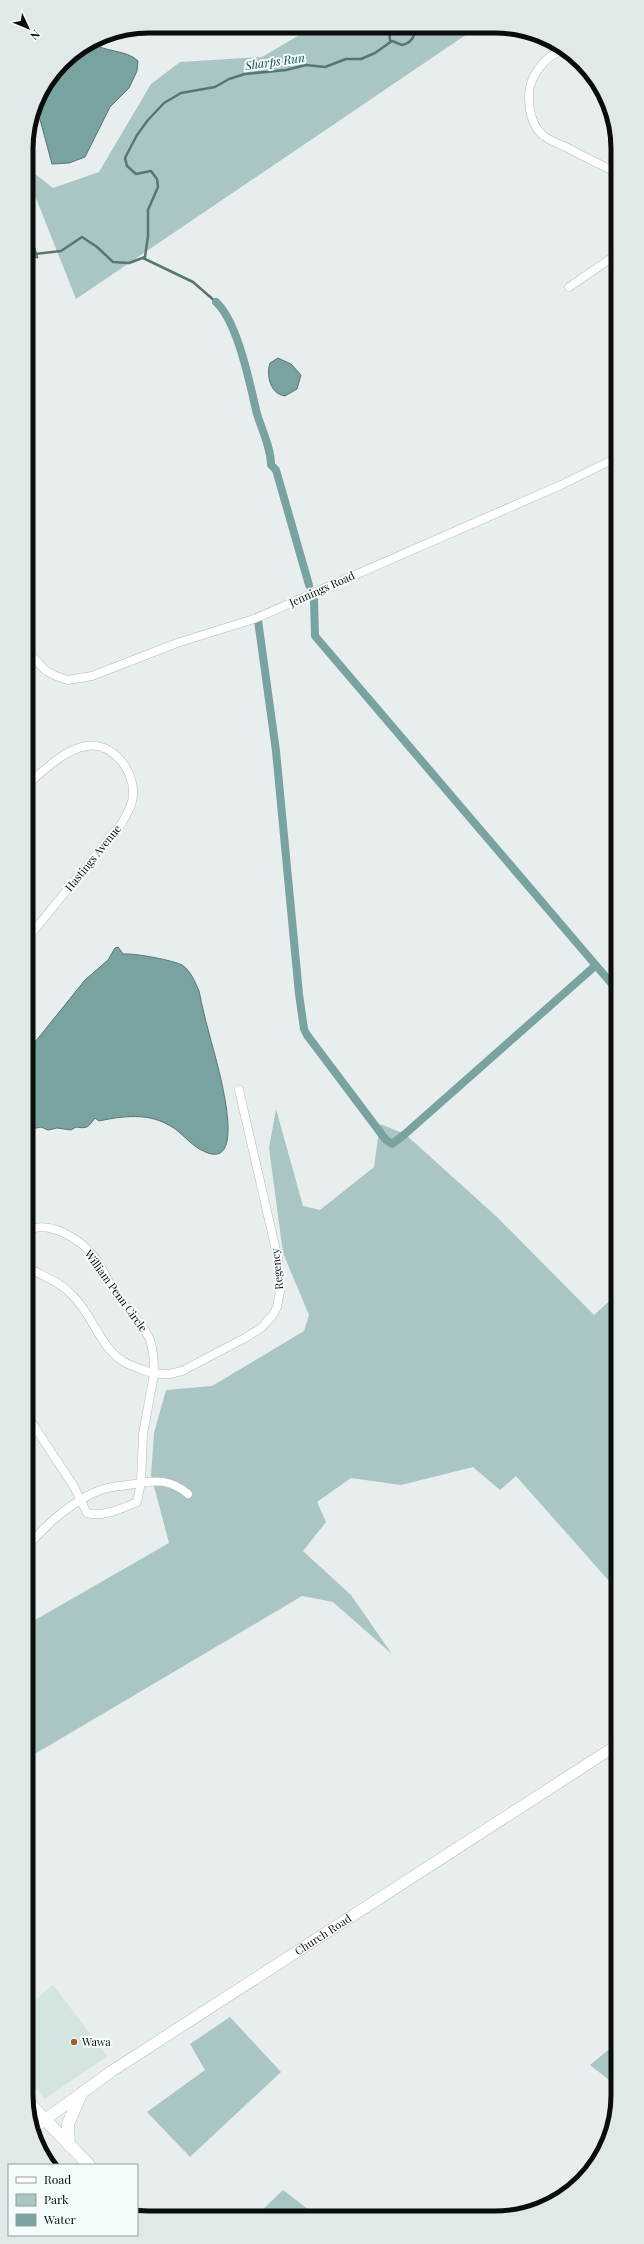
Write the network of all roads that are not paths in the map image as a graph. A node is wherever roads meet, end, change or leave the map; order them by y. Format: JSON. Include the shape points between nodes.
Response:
{"nodes":[{"id":1,"x":559,"y":52,"type":"edge"},
{"id":2,"x":611,"y":170,"type":"edge"},
{"id":3,"x":611,"y":258,"type":"edge"},
{"id":4,"x":569,"y":287,"type":"dead end"},
{"id":5,"x":611,"y":460,"type":"edge"},
{"id":6,"x":33,"y":657,"type":"edge"},
{"id":7,"x":33,"y":777,"type":"edge"},
{"id":8,"x":33,"y":932,"type":"edge"},
{"id":9,"x":238,"y":1090,"type":"dead end"},
{"id":10,"x":33,"y":1229,"type":"edge"},
{"id":11,"x":33,"y":1271,"type":"edge"},
{"id":12,"x":154,"y":1374,"type":"junction"},
{"id":13,"x":33,"y":1424,"type":"edge"},
{"id":14,"x":141,"y":1482,"type":"junction"},
{"id":15,"x":188,"y":1494,"type":"dead end"},
{"id":16,"x":80,"y":1501,"type":"junction"},
{"id":17,"x":33,"y":1541,"type":"edge"},
{"id":18,"x":611,"y":1749,"type":"edge"},
{"id":19,"x":81,"y":2094,"type":"junction"},
{"id":20,"x":34,"y":2108,"type":"edge"},
{"id":21,"x":45,"y":2120,"type":"junction"},
{"id":22,"x":37,"y":2126,"type":"edge"},
{"id":23,"x":69,"y":2145,"type":"junction"},
{"id":24,"x":88,"y":2164,"type":"edge"}],
"edges":[{"from":1,"to":2,"type":"street","via":[[547,58],[532,80],[529,92],[530,109],[535,126],[544,136]]},
{"from":3,"to":4,"type":"street"},
{"from":5,"to":6,"type":"street","name":"Jennings Road","via":[[555,488],[254,619],[177,643],[92,676],[68,680],[46,671]]},
{"from":7,"to":8,"type":"street","name":"Hastings Avenue","via":[[74,749],[87,746],[101,747],[119,758],[127,770],[134,795],[122,824]]},
{"from":9,"to":12,"type":"street","name":"Regency","via":[[278,1259],[280,1291],[277,1307],[264,1325],[245,1338],[182,1371]]},
{"from":10,"to":12,"type":"street","name":"William Penn Circle","via":[[54,1230],[71,1237],[93,1255],[113,1289],[147,1333],[153,1351]]},
{"from":11,"to":12,"type":"street","via":[[53,1279],[75,1297],[103,1339],[121,1359],[127,1364]]},
{"from":12,"to":14,"type":"street","name":"William Penn Circle","via":[[142,1442]]},
{"from":13,"to":16,"type":"street","via":[[74,1486]]},
{"from":14,"to":15,"type":"street","via":[[166,1482]]},
{"from":14,"to":16,"type":"street","via":[[102,1490]]},
{"from":14,"to":16,"type":"street","name":"William Penn Circle","via":[[137,1502],[125,1507],[91,1514],[87,1513]]},
{"from":16,"to":17,"type":"street","via":[[59,1516]]},
{"from":18,"to":19,"type":"main road","name":"Church Road","via":[[112,2071]]},
{"from":19,"to":21,"type":"main road","name":"Church Road"},
{"from":19,"to":23,"type":"main road","via":[[68,2124]]},
{"from":20,"to":21,"type":"main road"},
{"from":21,"to":22,"type":"main road","name":"Church Road"},
{"from":21,"to":23,"type":"main road"},
{"from":23,"to":24,"type":"main road"}]}
